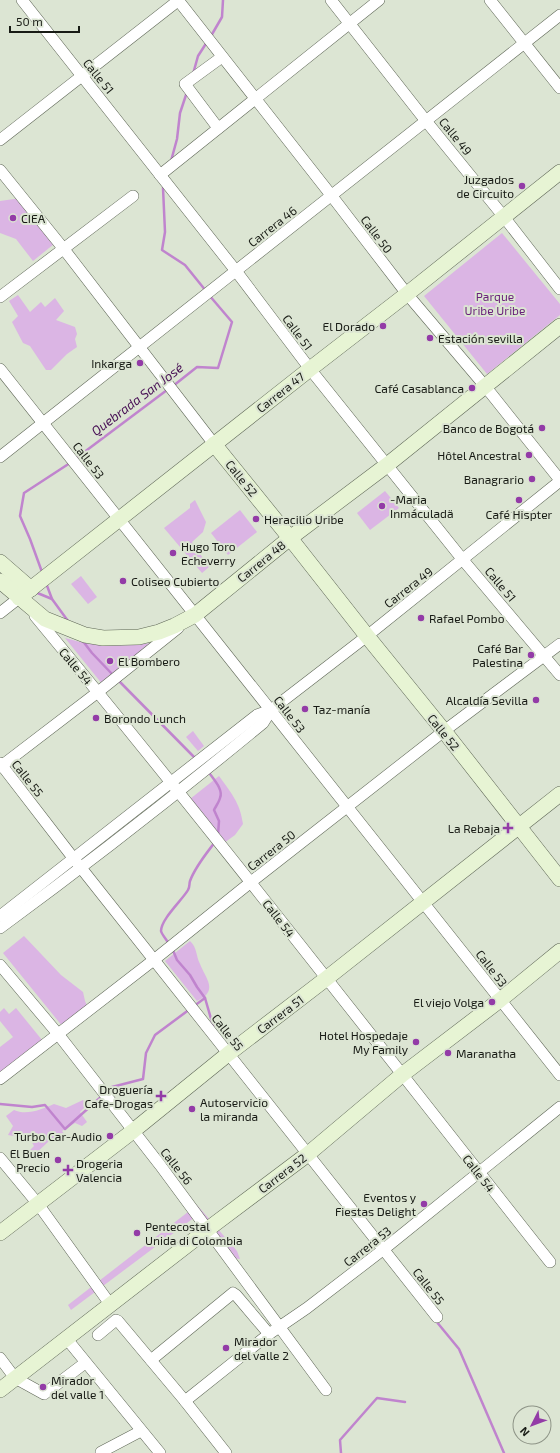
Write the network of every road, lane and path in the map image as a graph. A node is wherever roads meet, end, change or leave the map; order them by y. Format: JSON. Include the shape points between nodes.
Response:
{"nodes":[{"id":1,"x":22,"y":0,"type":"edge"},
{"id":2,"x":179,"y":0,"type":"edge"},
{"id":3,"x":331,"y":0,"type":"edge"},
{"id":4,"x":379,"y":0,"type":"edge"},
{"id":5,"x":490,"y":0,"type":"edge"},
{"id":6,"x":560,"y":15,"type":"edge"},
{"id":7,"x":350,"y":23,"type":"junction"},
{"id":8,"x":524,"y":43,"type":"junction"},
{"id":9,"x":222,"y":57,"type":"junction"},
{"id":10,"x":83,"y":76,"type":"junction"},
{"id":11,"x":560,"y":88,"type":"edge"},
{"id":12,"x":255,"y":99,"type":"junction"},
{"id":13,"x":426,"y":121,"type":"junction"},
{"id":14,"x":218,"y":128,"type":"junction"},
{"id":15,"x":0,"y":140,"type":"edge"},
{"id":16,"x":0,"y":170,"type":"edge"},
{"id":17,"x":560,"y":172,"type":"edge"},
{"id":18,"x":160,"y":174,"type":"junction"},
{"id":19,"x":331,"y":195,"type":"junction"},
{"id":20,"x":133,"y":196,"type":"dead end"},
{"id":21,"x":504,"y":216,"type":"junction"},
{"id":22,"x":63,"y":248,"type":"junction"},
{"id":23,"x":236,"y":271,"type":"junction"},
{"id":24,"x":560,"y":289,"type":"edge"},
{"id":25,"x":406,"y":294,"type":"junction"},
{"id":26,"x":0,"y":296,"type":"edge"},
{"id":27,"x":560,"y":326,"type":"edge"},
{"id":28,"x":140,"y":347,"type":"junction"},
{"id":29,"x":310,"y":369,"type":"junction"},
{"id":30,"x":0,"y":370,"type":"edge"},
{"id":31,"x":485,"y":386,"type":"junction"},
{"id":32,"x":43,"y":424,"type":"junction"},
{"id":33,"x":214,"y":444,"type":"junction"},
{"id":34,"x":0,"y":457,"type":"edge"},
{"id":35,"x":387,"y":465,"type":"junction"},
{"id":36,"x":560,"y":481,"type":"edge"},
{"id":37,"x":119,"y":519,"type":"junction"},
{"id":38,"x":290,"y":538,"type":"junction"},
{"id":39,"x":463,"y":560,"type":"junction"},
{"id":40,"x":0,"y":562,"type":"edge"},
{"id":41,"x":0,"y":581,"type":"edge"},
{"id":42,"x":25,"y":593,"type":"junction"},
{"id":43,"x":0,"y":613,"type":"edge"},
{"id":44,"x":195,"y":615,"type":"junction"},
{"id":45,"x":367,"y":636,"type":"junction"},
{"id":46,"x":560,"y":644,"type":"edge"},
{"id":47,"x":545,"y":656,"type":"junction"},
{"id":48,"x":560,"y":675,"type":"edge"},
{"id":49,"x":98,"y":692,"type":"junction"},
{"id":50,"x":270,"y":710,"type":"junction"},
{"id":51,"x":444,"y":731,"type":"junction"},
{"id":52,"x":1,"y":765,"type":"edge"},
{"id":53,"x":171,"y":783,"type":"junction"},
{"id":54,"x":179,"y":792,"type":"junction"},
{"id":55,"x":560,"y":794,"type":"edge"},
{"id":56,"x":348,"y":808,"type":"junction"},
{"id":57,"x":520,"y":827,"type":"junction"},
{"id":58,"x":74,"y":859,"type":"junction"},
{"id":59,"x":82,"y":868,"type":"junction"},
{"id":60,"x":560,"y":879,"type":"edge"},
{"id":61,"x":251,"y":882,"type":"junction"},
{"id":62,"x":423,"y":902,"type":"junction"},
{"id":63,"x":0,"y":916,"type":"edge"},
{"id":64,"x":0,"y":928,"type":"edge"},
{"id":65,"x":560,"y":952,"type":"edge"},
{"id":66,"x":155,"y":960,"type":"junction"},
{"id":67,"x":0,"y":965,"type":"edge"},
{"id":68,"x":327,"y":978,"type":"junction"},
{"id":69,"x":500,"y":1000,"type":"junction"},
{"id":70,"x":58,"y":1034,"type":"junction"},
{"id":71,"x":228,"y":1054,"type":"junction"},
{"id":72,"x":402,"y":1074,"type":"junction"},
{"id":73,"x":560,"y":1075,"type":"edge"},
{"id":74,"x":0,"y":1079,"type":"edge"},
{"id":75,"x":560,"y":1106,"type":"edge"},
{"id":76,"x":133,"y":1131,"type":"junction"},
{"id":77,"x":308,"y":1154,"type":"junction"},
{"id":78,"x":0,"y":1158,"type":"edge"},
{"id":79,"x":479,"y":1173,"type":"junction"},
{"id":80,"x":38,"y":1204,"type":"junction"},
{"id":81,"x":208,"y":1229,"type":"junction"},
{"id":82,"x":0,"y":1232,"type":"edge"},
{"id":83,"x":384,"y":1249,"type":"junction"},
{"id":84,"x":550,"y":1262,"type":"dead end"},
{"id":85,"x":110,"y":1304,"type":"junction"},
{"id":86,"x":437,"y":1317,"type":"dead end"},
{"id":87,"x":279,"y":1327,"type":"junction"},
{"id":88,"x":269,"y":1334,"type":"junction"},
{"id":89,"x":98,"y":1335,"type":"dead end"},
{"id":90,"x":66,"y":1338,"type":"junction"},
{"id":91,"x":0,"y":1358,"type":"edge"},
{"id":92,"x":151,"y":1360,"type":"junction"},
{"id":93,"x":85,"y":1363,"type":"junction"},
{"id":94,"x":16,"y":1378,"type":"junction"},
{"id":95,"x":0,"y":1390,"type":"edge"},
{"id":96,"x":326,"y":1390,"type":"dead end"},
{"id":97,"x":185,"y":1401,"type":"junction"},
{"id":98,"x":141,"y":1432,"type":"junction"},
{"id":99,"x":101,"y":1452,"type":"dead end"},
{"id":100,"x":160,"y":1453,"type":"edge"},
{"id":101,"x":226,"y":1453,"type":"edge"}],
"edges":[{"from":1,"to":10,"type":"street","name":"Calle 51"},
{"from":2,"to":9,"type":"street","name":"Calle 50"},
{"from":2,"to":10,"type":"street"},
{"from":3,"to":7,"type":"street","name":"Calle 49"},
{"from":4,"to":7,"type":"street"},
{"from":5,"to":8,"type":"street"},
{"from":6,"to":8,"type":"street","name":"Carrera 46"},
{"from":7,"to":12,"type":"street"},
{"from":7,"to":13,"type":"street","name":"Calle 49"},
{"from":8,"to":11,"type":"street"},
{"from":8,"to":13,"type":"street","name":"Carrera 46"},
{"from":9,"to":12,"type":"street","name":"Calle 50"},
{"from":9,"to":14,"type":"street","via":[[185,84]]},
{"from":10,"to":15,"type":"street"},
{"from":10,"to":18,"type":"street","name":"Calle 51"},
{"from":12,"to":14,"type":"street"},
{"from":12,"to":19,"type":"street","name":"Calle 50"},
{"from":13,"to":19,"type":"street","name":"Carrera 46"},
{"from":13,"to":21,"type":"street","name":"Calle 49"},
{"from":14,"to":18,"type":"street"},
{"from":16,"to":22,"type":"street","name":"Calle 52"},
{"from":17,"to":21,"type":"main road","name":"Carrera 47"},
{"from":18,"to":23,"type":"street","name":"Calle 51"},
{"from":19,"to":23,"type":"street","name":"Carrera 46"},
{"from":19,"to":25,"type":"street","name":"Calle 50"},
{"from":20,"to":22,"type":"street"},
{"from":21,"to":24,"type":"street","name":"Calle 49"},
{"from":21,"to":25,"type":"main road","name":"Carrera 47"},
{"from":22,"to":26,"type":"street"},
{"from":22,"to":28,"type":"street","name":"Calle 52"},
{"from":23,"to":28,"type":"street","name":"Carrera 46"},
{"from":23,"to":29,"type":"street","name":"Calle 51"},
{"from":25,"to":29,"type":"main road","name":"Carrera 47"},
{"from":25,"to":31,"type":"street","name":"Calle 50"},
{"from":27,"to":31,"type":"main road","name":"Carrera 48"},
{"from":28,"to":32,"type":"street","name":"Carrera 46"},
{"from":28,"to":33,"type":"street","name":"Calle 52"},
{"from":29,"to":33,"type":"main road","name":"Carrera 47"},
{"from":29,"to":35,"type":"street","name":"Calle 51"},
{"from":30,"to":32,"type":"street","name":"Calle 53"},
{"from":31,"to":35,"type":"main road","name":"Carrera 48"},
{"from":31,"to":36,"type":"street","name":"Calle 50"},
{"from":32,"to":34,"type":"street","name":"Carrera 46"},
{"from":32,"to":37,"type":"street","name":"Calle 53"},
{"from":33,"to":37,"type":"main road","name":"Carrera 47"},
{"from":33,"to":38,"type":"main road","name":"Calle 52"},
{"from":35,"to":38,"type":"main road","name":"Carrera 48"},
{"from":35,"to":39,"type":"street","name":"Calle 51"},
{"from":36,"to":39,"type":"street","name":"Carrera 49"},
{"from":37,"to":42,"type":"main road","name":"Carrera 47"},
{"from":37,"to":44,"type":"street","name":"Calle 53"},
{"from":38,"to":44,"type":"main road","name":"Carrera 48"},
{"from":38,"to":45,"type":"main road","name":"Calle 52"},
{"from":39,"to":45,"type":"street","name":"Carrera 49"},
{"from":39,"to":47,"type":"street","name":"Calle 51"},
{"from":40,"to":42,"type":"main road","name":"Calle 54"},
{"from":41,"to":42,"type":"main road","name":"Calle 54"},
{"from":42,"to":43,"type":"street","name":"Carrera 47"},
{"from":42,"to":44,"type":"main road","via":[[45,619],[85,635],[103,638],[139,637],[159,632]]},
{"from":42,"to":49,"type":"street","name":"Calle 54"},
{"from":44,"to":49,"type":"street","name":"Carrera 48"},
{"from":44,"to":50,"type":"street","name":"Calle 53"},
{"from":45,"to":50,"type":"street","name":"Carrera 49"},
{"from":45,"to":51,"type":"main road","name":"Calle 52"},
{"from":46,"to":47,"type":"street","name":"Carrera 50"},
{"from":47,"to":48,"type":"street","name":"Calle 51"},
{"from":47,"to":51,"type":"street","name":"Carrera 50"},
{"from":49,"to":52,"type":"street","name":"Carrera 48"},
{"from":49,"to":53,"type":"street","name":"Calle 54"},
{"from":50,"to":53,"type":"street","name":"Carrera 49","via":[[257,715]]},
{"from":50,"to":54,"type":"street","name":"Carrera 49","via":[[263,723]]},
{"from":50,"to":56,"type":"street","name":"Calle 53"},
{"from":51,"to":56,"type":"street","name":"Carrera 50"},
{"from":51,"to":57,"type":"main road","name":"Calle 52"},
{"from":52,"to":58,"type":"street","name":"Calle 55"},
{"from":53,"to":54,"type":"street","name":"Calle 54"},
{"from":53,"to":58,"type":"street","name":"Carrera 49"},
{"from":54,"to":59,"type":"street","name":"Carrera 49"},
{"from":54,"to":61,"type":"street","name":"Calle 54"},
{"from":55,"to":57,"type":"main road","name":"Carrera 51"},
{"from":56,"to":61,"type":"street","name":"Carrera 50"},
{"from":56,"to":62,"type":"street","name":"Calle 53"},
{"from":57,"to":60,"type":"main road","name":"Calle 52"},
{"from":57,"to":62,"type":"main road","name":"Carrera 51"},
{"from":58,"to":59,"type":"street","name":"Calle 55"},
{"from":58,"to":63,"type":"street","name":"Carrera 49"},
{"from":59,"to":64,"type":"street","name":"Carrera 49"},
{"from":59,"to":66,"type":"street","name":"Calle 55"},
{"from":61,"to":66,"type":"street","name":"Carrera 50"},
{"from":61,"to":68,"type":"street","name":"Calle 54"},
{"from":62,"to":68,"type":"main road","name":"Carrera 51"},
{"from":62,"to":69,"type":"street","name":"Calle 53"},
{"from":65,"to":69,"type":"main road","name":"Carrera 52"},
{"from":66,"to":70,"type":"street","name":"Carrera 50"},
{"from":66,"to":71,"type":"street","name":"Calle 55"},
{"from":67,"to":70,"type":"street","name":"Calle 56"},
{"from":68,"to":71,"type":"main road","name":"Carrera 51"},
{"from":68,"to":72,"type":"street","name":"Calle 54"},
{"from":69,"to":72,"type":"main road","name":"Carrera 52"},
{"from":69,"to":73,"type":"street","name":"Calle 53"},
{"from":70,"to":74,"type":"street","name":"Carrera 50"},
{"from":70,"to":76,"type":"street","name":"Calle 56"},
{"from":71,"to":76,"type":"main road","name":"Carrera 51"},
{"from":71,"to":77,"type":"street","name":"Calle 55"},
{"from":72,"to":77,"type":"main road","name":"Carrera 52"},
{"from":72,"to":79,"type":"street","name":"Calle 54"},
{"from":75,"to":79,"type":"street","name":"Carrera 53"},
{"from":76,"to":80,"type":"main road","name":"Carrera 51"},
{"from":76,"to":81,"type":"street","name":"Calle 56"},
{"from":77,"to":81,"type":"main road","name":"Carrera 52"},
{"from":77,"to":83,"type":"street","name":"Calle 55"},
{"from":78,"to":80,"type":"street"},
{"from":79,"to":83,"type":"street","name":"Carrera 53"},
{"from":79,"to":84,"type":"street","name":"Calle 54"},
{"from":80,"to":82,"type":"main road","name":"Carrera 51"},
{"from":80,"to":85,"type":"street"},
{"from":81,"to":85,"type":"main road","name":"Carrera 52"},
{"from":81,"to":87,"type":"street","name":"Calle 56"},
{"from":83,"to":86,"type":"street","name":"Calle 55"},
{"from":83,"to":87,"type":"street","name":"Carrera 53"},
{"from":85,"to":90,"type":"main road","name":"Carrera 52"},
{"from":87,"to":88,"type":"street","name":"Carrera 53"},
{"from":87,"to":96,"type":"street","name":"Calle 56"},
{"from":88,"to":92,"type":"street","via":[[233,1293]]},
{"from":88,"to":97,"type":"street","name":"Carrera 53"},
{"from":89,"to":92,"type":"street","via":[[116,1320]]},
{"from":90,"to":93,"type":"street"},
{"from":90,"to":94,"type":"main road","name":"Carrera 52"},
{"from":91,"to":94,"type":"street"},
{"from":92,"to":97,"type":"street"},
{"from":93,"to":94,"type":"street","via":[[44,1394]]},
{"from":93,"to":98,"type":"street"},
{"from":94,"to":95,"type":"main road","name":"Carrera 52"},
{"from":97,"to":101,"type":"street"},
{"from":98,"to":99,"type":"street"},
{"from":98,"to":100,"type":"street"}]}
